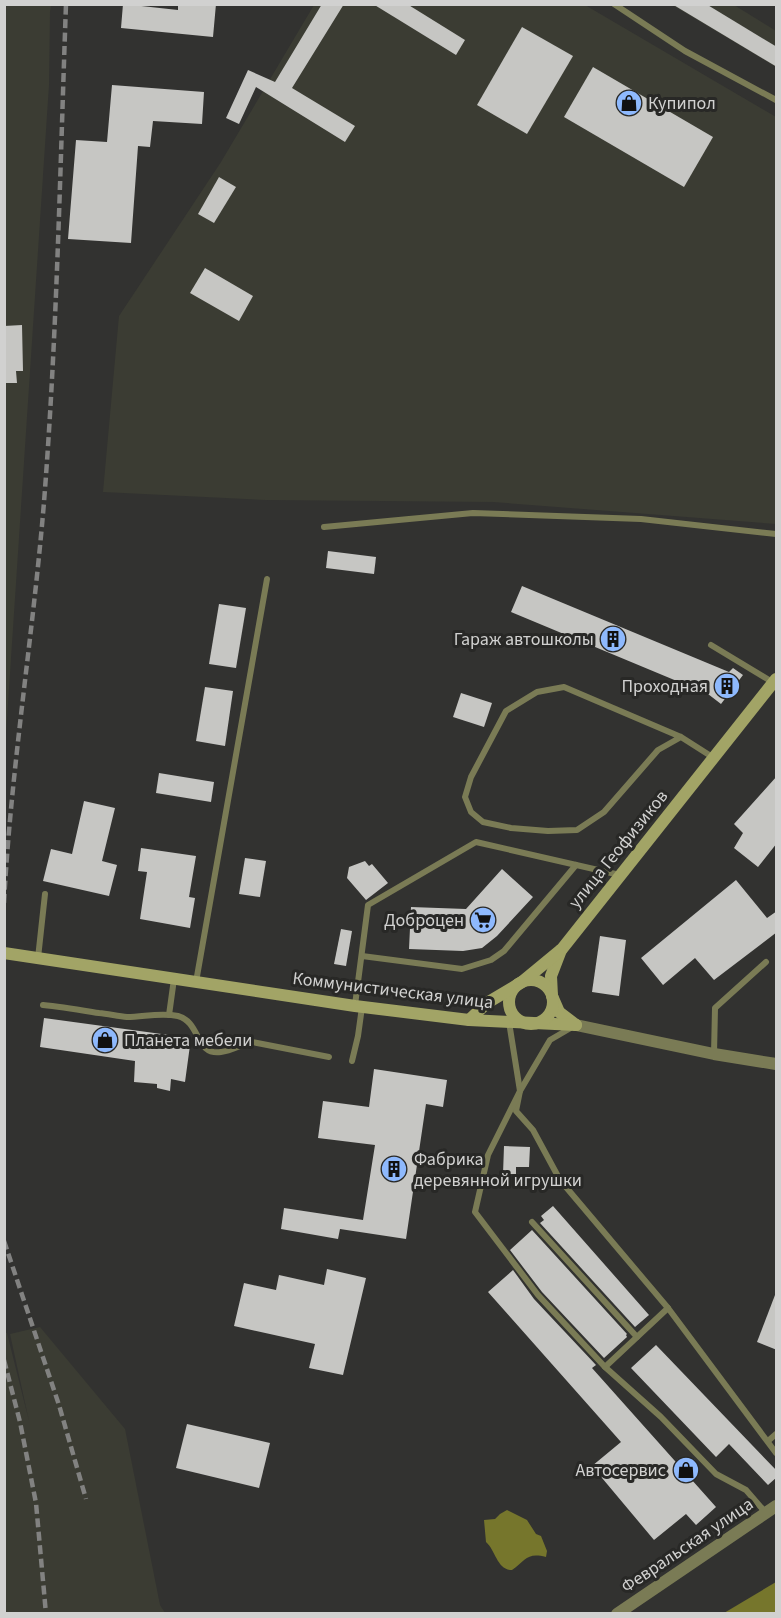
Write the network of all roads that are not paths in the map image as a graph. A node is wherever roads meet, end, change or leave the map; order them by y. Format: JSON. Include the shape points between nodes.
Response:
{"nodes":[{"id":1,"x":614,"y":4,"type":"edge"},
{"id":2,"x":777,"y":100,"type":"edge"},
{"id":3,"x":324,"y":527,"type":"dead end"},
{"id":4,"x":777,"y":534,"type":"edge"},
{"id":5,"x":267,"y":579,"type":"dead end"},
{"id":6,"x":711,"y":645,"type":"dead end"},
{"id":7,"x":775,"y":681,"type":"edge"},
{"id":8,"x":681,"y":737,"type":"junction"},
{"id":9,"x":714,"y":758,"type":"junction"},
{"id":10,"x":576,"y":865,"type":"junction"},
{"id":11,"x":621,"y":875,"type":"junction"},
{"id":12,"x":45,"y":894,"type":"dead end"},
{"id":13,"x":562,"y":949,"type":"junction"},
{"id":14,"x":4,"y":953,"type":"edge"},
{"id":15,"x":362,"y":956,"type":"junction"},
{"id":16,"x":38,"y":958,"type":"junction"},
{"id":17,"x":766,"y":962,"type":"dead end"},
{"id":18,"x":174,"y":979,"type":"junction"},
{"id":19,"x":196,"y":982,"type":"junction"},
{"id":20,"x":522,"y":982,"type":"junction"},
{"id":21,"x":552,"y":996,"type":"junction"},
{"id":22,"x":43,"y":1005,"type":"dead end"},
{"id":23,"x":359,"y":1006,"type":"junction"},
{"id":24,"x":169,"y":1015,"type":"junction"},
{"id":25,"x":469,"y":1020,"type":"junction"},
{"id":26,"x":508,"y":1021,"type":"junction"},
{"id":27,"x":530,"y":1024,"type":"junction"},
{"id":28,"x":576,"y":1025,"type":"junction"},
{"id":29,"x":714,"y":1054,"type":"junction"},
{"id":30,"x":329,"y":1057,"type":"dead end"},
{"id":31,"x":352,"y":1062,"type":"dead end"},
{"id":32,"x":777,"y":1064,"type":"edge"},
{"id":33,"x":520,"y":1090,"type":"junction"},
{"id":34,"x":532,"y":1222,"type":"dead end"},
{"id":35,"x":668,"y":1308,"type":"junction"},
{"id":36,"x":637,"y":1338,"type":"junction"},
{"id":37,"x":605,"y":1367,"type":"junction"},
{"id":38,"x":777,"y":1434,"type":"edge"},
{"id":39,"x":768,"y":1441,"type":"junction"},
{"id":40,"x":777,"y":1453,"type":"edge"},
{"id":41,"x":771,"y":1510,"type":"edge"},
{"id":42,"x":617,"y":1614,"type":"edge"}],
"edges":[{"from":1,"to":2,"type":"lane","via":[[685,51]]},
{"from":3,"to":4,"type":"lane","via":[[473,513],[641,519]]},
{"from":5,"to":19,"type":"lane"},
{"from":6,"to":7,"type":"lane"},
{"from":7,"to":9,"type":"main road","name":"улица Геофизиков"},
{"from":8,"to":8,"type":"lane","via":[[658,750],[604,812],[577,830],[511,828],[483,822],[471,812],[465,797],[471,777],[506,711],[537,692],[564,687]]},
{"from":8,"to":9,"type":"lane"},
{"from":9,"to":11,"type":"main road","name":"улица Геофизиков"},
{"from":10,"to":11,"type":"lane"},
{"from":10,"to":15,"type":"lane","via":[[504,951],[491,960],[462,969]]},
{"from":10,"to":15,"type":"lane","via":[[476,842],[368,905]]},
{"from":11,"to":13,"type":"main road","name":"улица Геофизиков"},
{"from":12,"to":16,"type":"lane"},
{"from":13,"to":20,"type":"main road","name":"улица Геофизиков"},
{"from":13,"to":21,"type":"main road","via":[[551,976]]},
{"from":14,"to":16,"type":"main road","name":"Коммунистическая улица"},
{"from":15,"to":23,"type":"lane"},
{"from":16,"to":18,"type":"main road","name":"Коммунистическая улица"},
{"from":17,"to":29,"type":"lane","via":[[715,1008]]},
{"from":18,"to":19,"type":"main road","name":"Коммунистическая улица"},
{"from":18,"to":24,"type":"lane"},
{"from":19,"to":23,"type":"main road","name":"Коммунистическая улица"},
{"from":20,"to":21,"type":"main road","via":[[537,981],[549,988]]},
{"from":20,"to":25,"type":"main road","name":"улица Геофизиков","via":[[487,1003]]},
{"from":20,"to":27,"type":"main road","via":[[511,992],[508,1005],[515,1018]]},
{"from":21,"to":27,"type":"main road","via":[[553,1005],[546,1018]]},
{"from":21,"to":28,"type":"main road","via":[[559,1012]]},
{"from":22,"to":24,"type":"lane","via":[[127,1017]]},
{"from":23,"to":25,"type":"main road","name":"Коммунистическая улица"},
{"from":23,"to":31,"type":"lane"},
{"from":24,"to":30,"type":"lane","via":[[190,1022],[197,1039],[213,1052],[252,1042]]},
{"from":25,"to":26,"type":"main road","name":"Коммунистическая улица"},
{"from":26,"to":27,"type":"main road","name":"Коммунистическая улица"},
{"from":26,"to":33,"type":"lane"},
{"from":27,"to":28,"type":"main road","name":"Коммунистическая улица"},
{"from":28,"to":29,"type":"street","name":"Коммунистическая улица"},
{"from":28,"to":33,"type":"lane","via":[[550,1040]]},
{"from":29,"to":32,"type":"street","name":"Коммунистическая улица"},
{"from":33,"to":35,"type":"lane","via":[[516,1111],[534,1130],[560,1180]]},
{"from":33,"to":37,"type":"lane","via":[[488,1155],[475,1212],[538,1294]]},
{"from":34,"to":36,"type":"lane"},
{"from":35,"to":36,"type":"lane"},
{"from":35,"to":39,"type":"lane"},
{"from":36,"to":37,"type":"lane"},
{"from":37,"to":41,"type":"lane","via":[[716,1474],[746,1490]]},
{"from":38,"to":39,"type":"lane"},
{"from":39,"to":40,"type":"lane"},
{"from":41,"to":42,"type":"street","name":"Февральская улица"}]}
